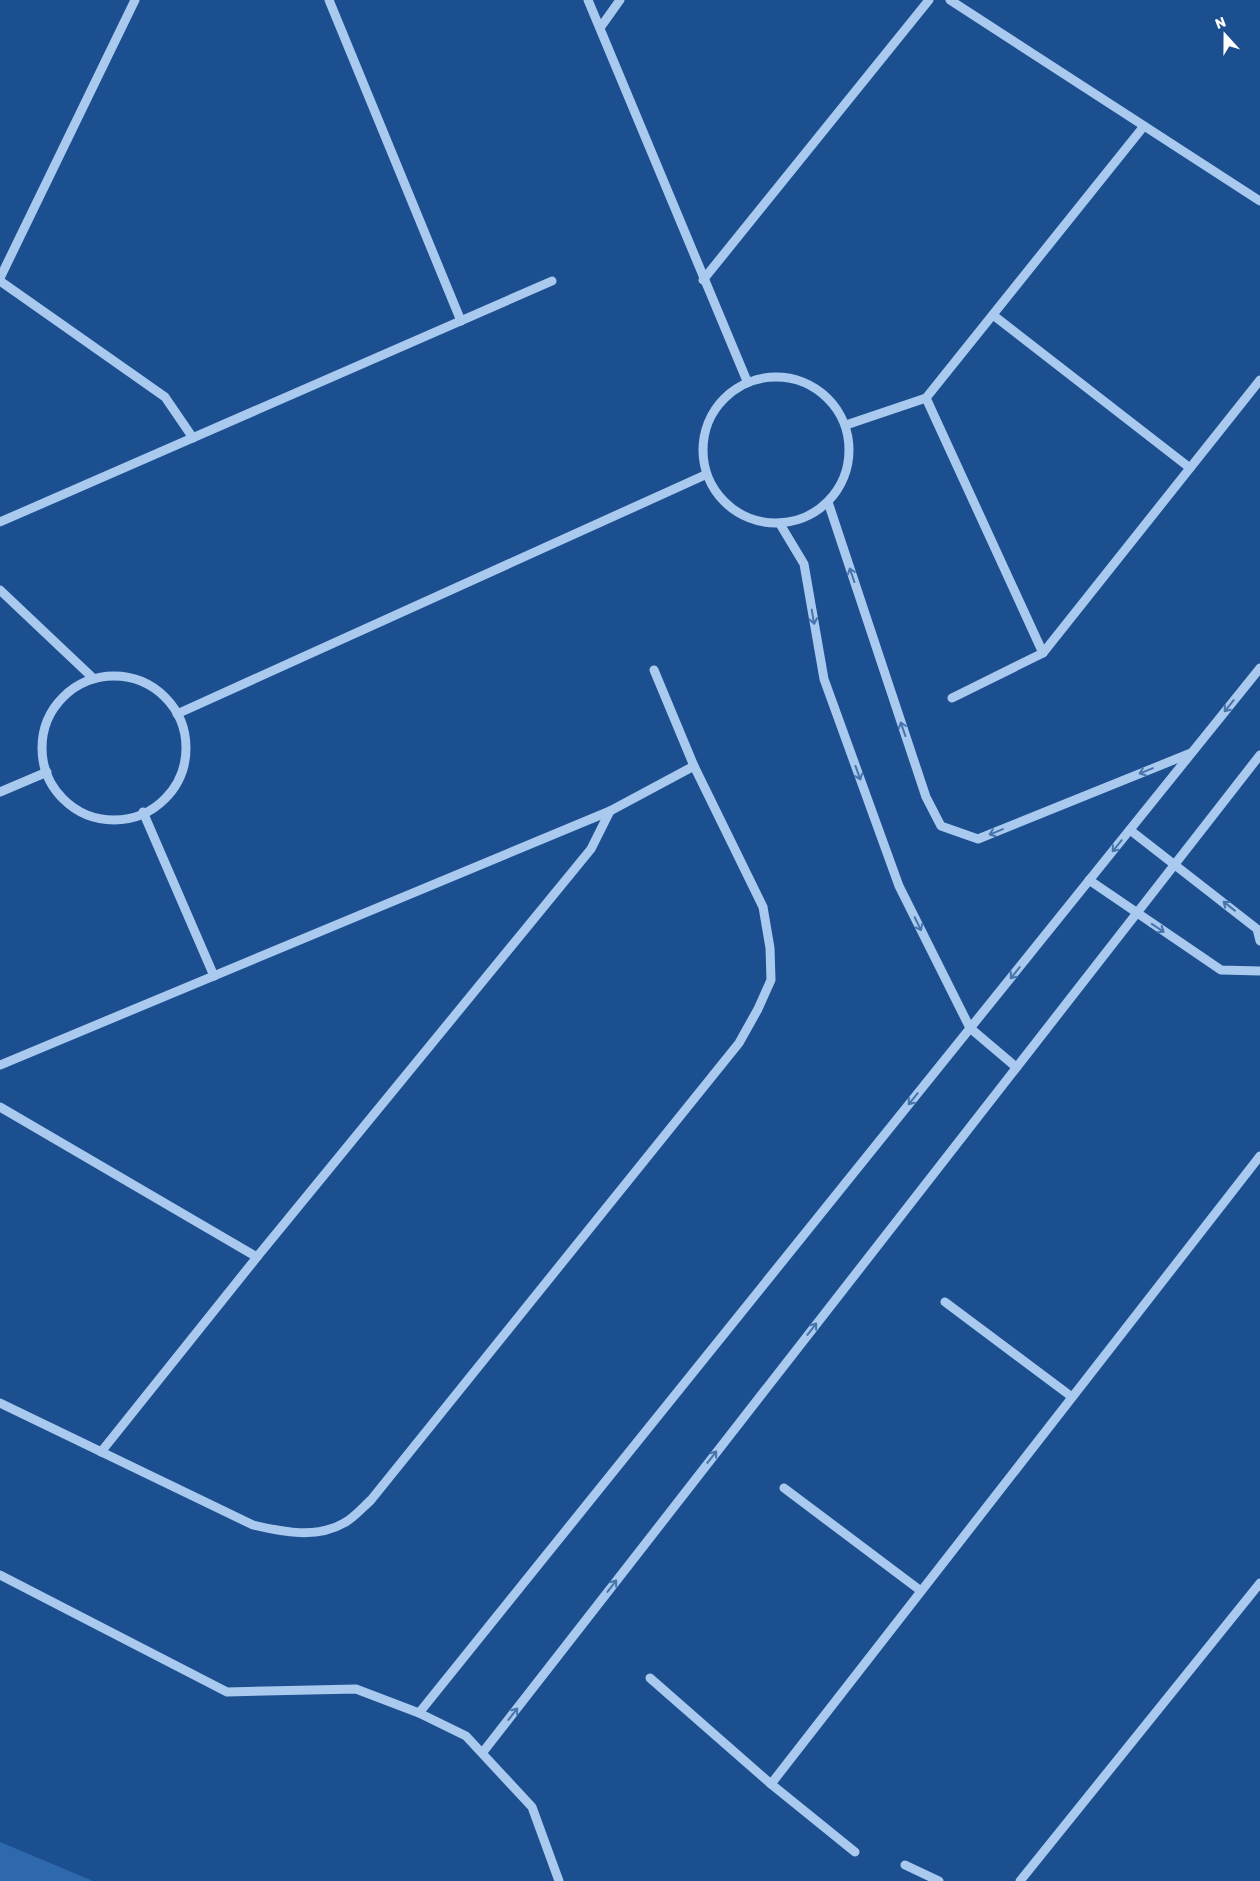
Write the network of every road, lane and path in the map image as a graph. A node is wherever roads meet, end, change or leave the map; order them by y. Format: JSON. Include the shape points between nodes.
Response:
{"nodes":[{"id":1,"x":135,"y":0,"type":"edge"},
{"id":2,"x":329,"y":0,"type":"edge"},
{"id":3,"x":588,"y":0,"type":"edge"},
{"id":4,"x":620,"y":0,"type":"edge"},
{"id":5,"x":929,"y":0,"type":"edge"},
{"id":6,"x":950,"y":0,"type":"edge"},
{"id":7,"x":600,"y":28,"type":"junction"},
{"id":8,"x":1144,"y":126,"type":"junction"},
{"id":9,"x":1260,"y":201,"type":"edge"},
{"id":10,"x":0,"y":280,"type":"edge"},
{"id":11,"x":703,"y":280,"type":"junction"},
{"id":12,"x":552,"y":281,"type":"dead end"},
{"id":13,"x":993,"y":315,"type":"junction"},
{"id":14,"x":461,"y":321,"type":"junction"},
{"id":15,"x":1260,"y":380,"type":"edge"},
{"id":16,"x":747,"y":381,"type":"junction"},
{"id":17,"x":926,"y":398,"type":"junction"},
{"id":18,"x":846,"y":425,"type":"junction"},
{"id":19,"x":193,"y":438,"type":"junction"},
{"id":20,"x":1190,"y":468,"type":"junction"},
{"id":21,"x":705,"y":475,"type":"junction"},
{"id":22,"x":828,"y":502,"type":"junction"},
{"id":23,"x":0,"y":522,"type":"edge"},
{"id":24,"x":780,"y":524,"type":"junction"},
{"id":25,"x":0,"y":590,"type":"edge"},
{"id":26,"x":1043,"y":653,"type":"junction"},
{"id":27,"x":1260,"y":668,"type":"edge"},
{"id":28,"x":654,"y":670,"type":"dead end"},
{"id":29,"x":94,"y":679,"type":"junction"},
{"id":30,"x":952,"y":698,"type":"dead end"},
{"id":31,"x":178,"y":714,"type":"junction"},
{"id":32,"x":1192,"y":753,"type":"junction"},
{"id":33,"x":1260,"y":755,"type":"edge"},
{"id":34,"x":694,"y":766,"type":"junction"},
{"id":35,"x":47,"y":772,"type":"junction"},
{"id":36,"x":0,"y":792,"type":"edge"},
{"id":37,"x":610,"y":811,"type":"junction"},
{"id":38,"x":144,"y":812,"type":"junction"},
{"id":39,"x":1130,"y":830,"type":"junction"},
{"id":40,"x":1174,"y":864,"type":"junction"},
{"id":41,"x":1089,"y":880,"type":"junction"},
{"id":42,"x":1137,"y":913,"type":"junction"},
{"id":43,"x":1260,"y":941,"type":"edge"},
{"id":44,"x":1260,"y":971,"type":"edge"},
{"id":45,"x":214,"y":976,"type":"junction"},
{"id":46,"x":970,"y":1028,"type":"junction"},
{"id":47,"x":0,"y":1065,"type":"edge"},
{"id":48,"x":1016,"y":1067,"type":"junction"},
{"id":49,"x":0,"y":1107,"type":"edge"},
{"id":50,"x":1260,"y":1156,"type":"edge"},
{"id":51,"x":257,"y":1257,"type":"junction"},
{"id":52,"x":945,"y":1302,"type":"dead end"},
{"id":53,"x":1072,"y":1397,"type":"junction"},
{"id":54,"x":0,"y":1403,"type":"edge"},
{"id":55,"x":101,"y":1452,"type":"junction"},
{"id":56,"x":784,"y":1488,"type":"dead end"},
{"id":57,"x":0,"y":1575,"type":"edge"},
{"id":58,"x":1260,"y":1583,"type":"edge"},
{"id":59,"x":921,"y":1592,"type":"junction"},
{"id":60,"x":650,"y":1678,"type":"dead end"},
{"id":61,"x":419,"y":1713,"type":"junction"},
{"id":62,"x":482,"y":1752,"type":"junction"},
{"id":63,"x":771,"y":1784,"type":"junction"},
{"id":64,"x":855,"y":1852,"type":"dead end"},
{"id":65,"x":906,"y":1865,"type":"dead end"},
{"id":66,"x":558,"y":1881,"type":"edge"},
{"id":67,"x":939,"y":1881,"type":"edge"},
{"id":68,"x":1020,"y":1881,"type":"edge"}],
"edges":[{"from":1,"to":10,"type":"street"},
{"from":2,"to":14,"type":"street"},
{"from":3,"to":7,"type":"street"},
{"from":4,"to":7,"type":"street"},
{"from":5,"to":11,"type":"street"},
{"from":6,"to":8,"type":"street"},
{"from":7,"to":11,"type":"street"},
{"from":8,"to":9,"type":"street"},
{"from":8,"to":13,"type":"street"},
{"from":10,"to":19,"type":"street","via":[[165,397]]},
{"from":11,"to":16,"type":"street"},
{"from":12,"to":14,"type":"street"},
{"from":13,"to":17,"type":"street"},
{"from":13,"to":20,"type":"street"},
{"from":14,"to":19,"type":"street"},
{"from":15,"to":20,"type":"street"},
{"from":16,"to":18,"type":"street","via":[[787,376],[823,392]]},
{"from":16,"to":21,"type":"street","via":[[717,404],[702,438]]},
{"from":17,"to":18,"type":"street"},
{"from":17,"to":26,"type":"street"},
{"from":18,"to":22,"type":"street","via":[[850,453],[844,480]]},
{"from":19,"to":23,"type":"street"},
{"from":20,"to":26,"type":"street"},
{"from":21,"to":24,"type":"street","via":[[722,502],[748,519]]},
{"from":21,"to":31,"type":"street"},
{"from":22,"to":24,"type":"street","via":[[806,518]]},
{"from":32,"to":22,"type":"street","one_way":true,"via":[[978,839],[941,826],[926,797]]},
{"from":24,"to":46,"type":"street","one_way":true,"via":[[804,564],[824,679],[899,886]]},
{"from":25,"to":29,"type":"street"},
{"from":26,"to":30,"type":"street"},
{"from":27,"to":32,"type":"street","one_way":true},
{"from":28,"to":34,"type":"street"},
{"from":29,"to":31,"type":"street","via":[[119,676],[144,682],[164,696]]},
{"from":29,"to":35,"type":"street","via":[[71,690],[54,708],[44,730],[42,756]]},
{"from":31,"to":38,"type":"street","via":[[186,740],[184,765],[174,788],[156,806]]},
{"from":32,"to":39,"type":"street"},
{"from":33,"to":40,"type":"street"},
{"from":34,"to":37,"type":"street"},
{"from":34,"to":55,"type":"street","via":[[763,908],[770,948],[770,980],[758,1009],[738,1043],[371,1500],[345,1523],[320,1532],[286,1533],[254,1525]]},
{"from":35,"to":36,"type":"street"},
{"from":35,"to":38,"type":"street","via":[[64,800],[84,814],[108,820],[134,817]]},
{"from":37,"to":45,"type":"street"},
{"from":37,"to":51,"type":"street","via":[[591,849]]},
{"from":38,"to":45,"type":"street"},
{"from":39,"to":40,"type":"street"},
{"from":39,"to":41,"type":"street","one_way":true},
{"from":40,"to":42,"type":"street"},
{"from":43,"to":40,"type":"street","one_way":true,"via":[[1257,929]]},
{"from":41,"to":42,"type":"street"},
{"from":41,"to":46,"type":"street","one_way":true},
{"from":42,"to":44,"type":"street","one_way":true,"via":[[1221,970]]},
{"from":42,"to":48,"type":"street"},
{"from":45,"to":47,"type":"street"},
{"from":46,"to":48,"type":"street"},
{"from":46,"to":61,"type":"street","one_way":true},
{"from":62,"to":48,"type":"street","one_way":true},
{"from":49,"to":51,"type":"street"},
{"from":50,"to":53,"type":"street"},
{"from":51,"to":55,"type":"street"},
{"from":52,"to":53,"type":"street"},
{"from":53,"to":59,"type":"street"},
{"from":54,"to":55,"type":"street"},
{"from":56,"to":59,"type":"street"},
{"from":57,"to":61,"type":"street","via":[[227,1692],[356,1689]]},
{"from":58,"to":68,"type":"street"},
{"from":59,"to":63,"type":"street"},
{"from":60,"to":63,"type":"street"},
{"from":61,"to":62,"type":"street","via":[[466,1736]]},
{"from":62,"to":66,"type":"street","via":[[532,1807]]},
{"from":63,"to":64,"type":"street"},
{"from":65,"to":67,"type":"street"}]}
